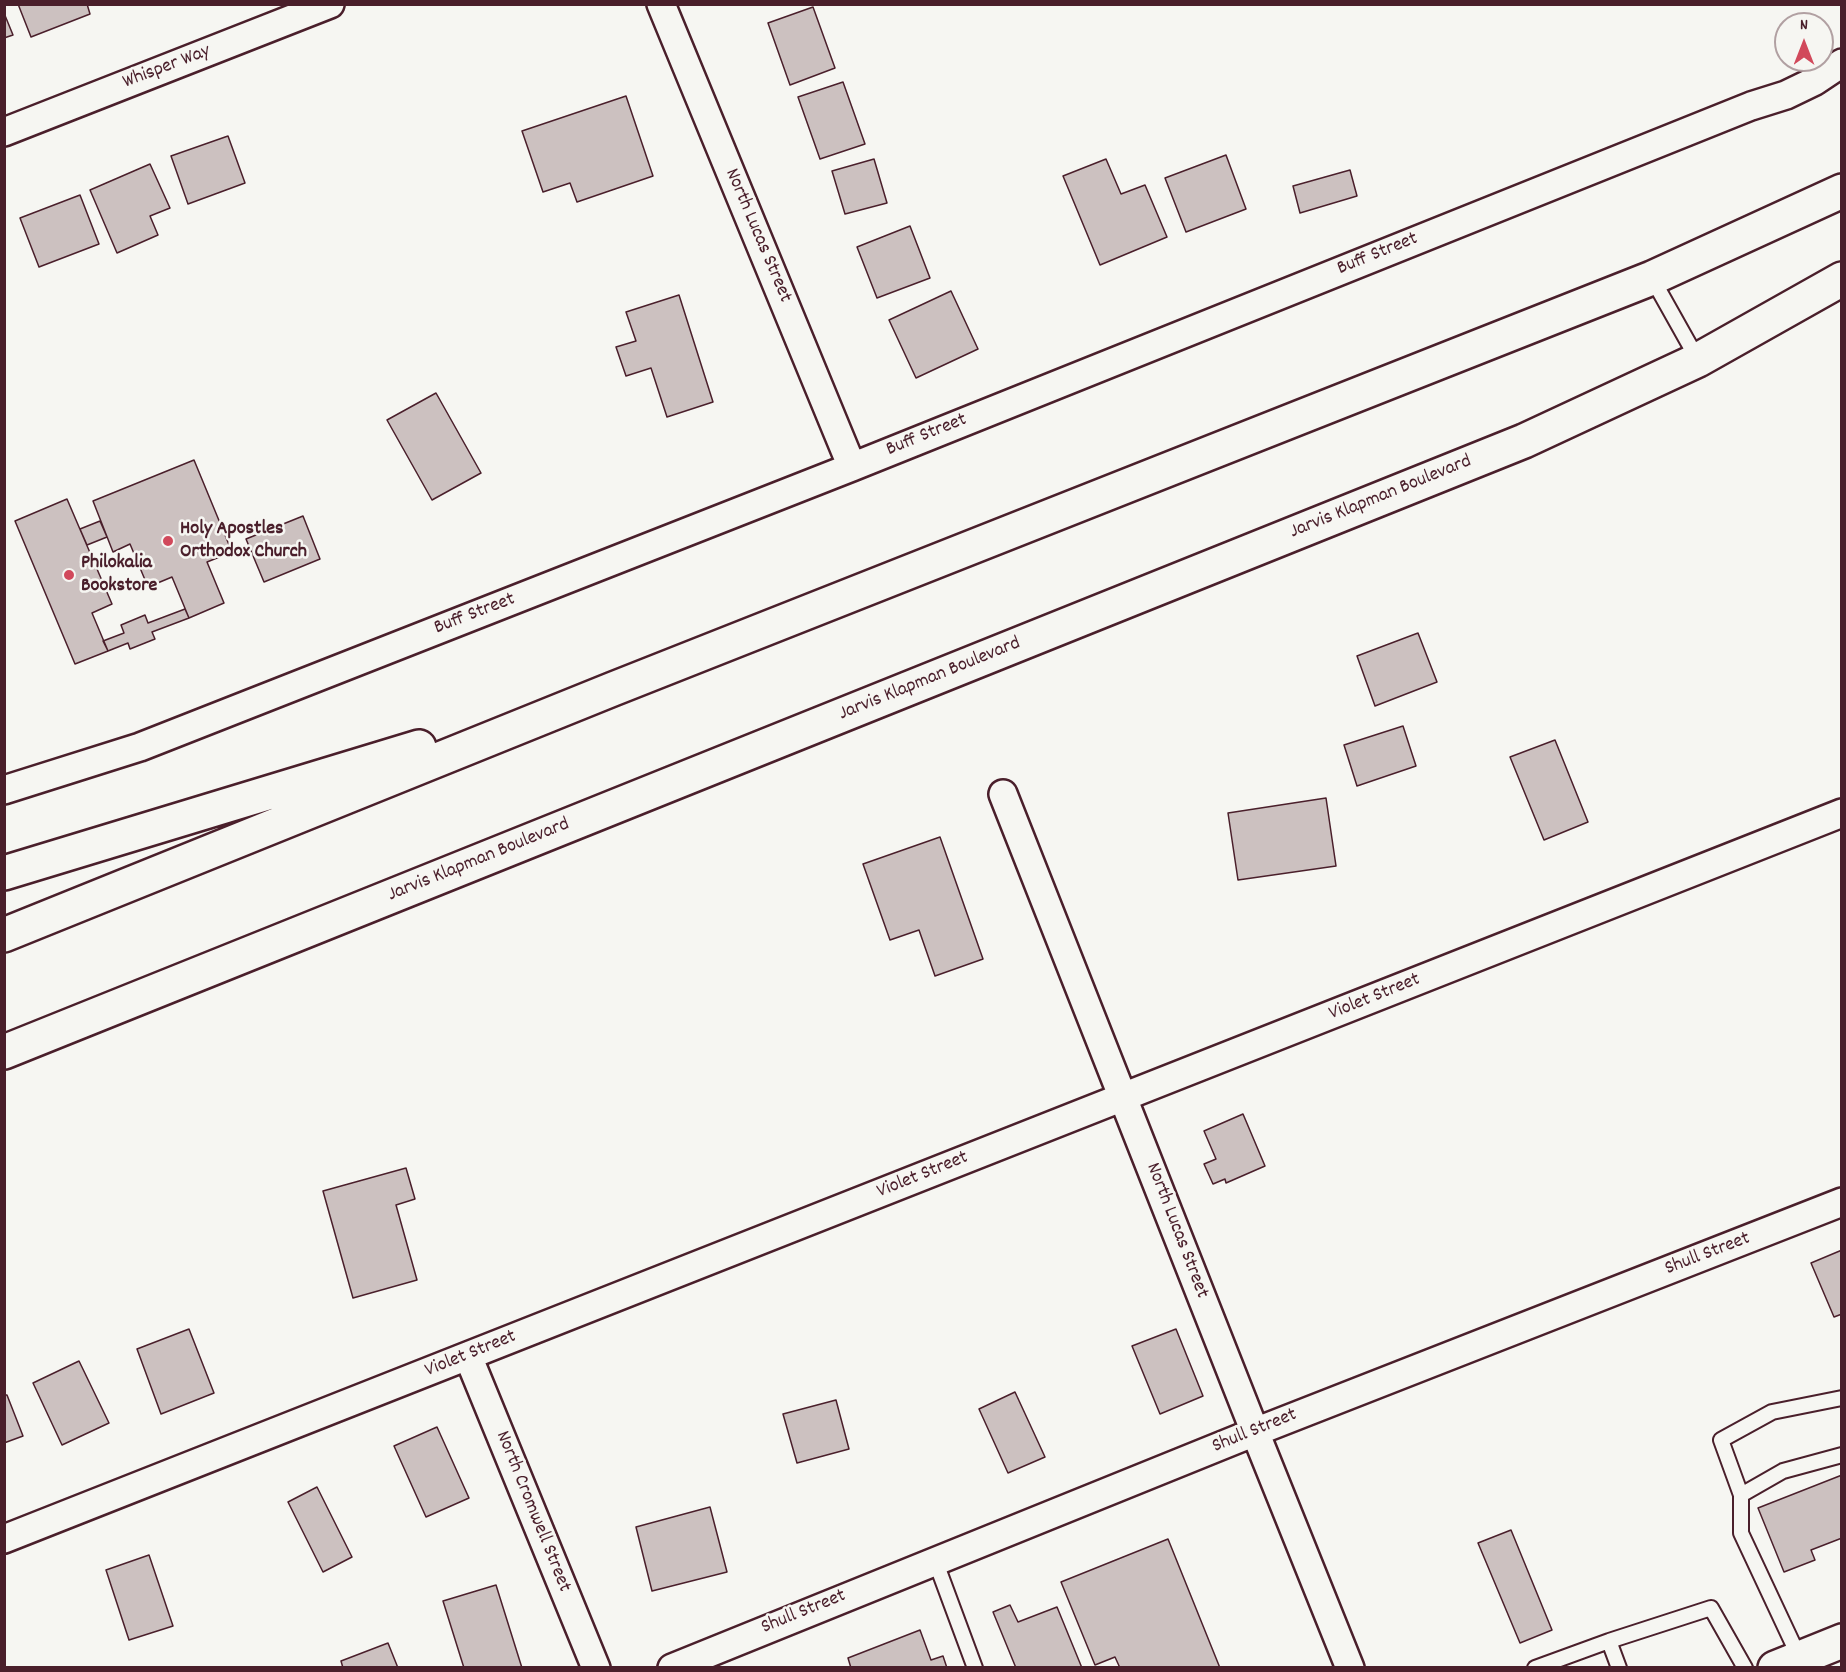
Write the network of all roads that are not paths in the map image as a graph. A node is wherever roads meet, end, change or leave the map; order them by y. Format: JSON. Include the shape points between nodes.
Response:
{"nodes":[{"id":1,"x":330,"y":4,"type":"edge"},
{"id":2,"x":661,"y":4,"type":"edge"},
{"id":3,"x":1842,"y":63,"type":"edge"},
{"id":4,"x":4,"y":132,"type":"edge"},
{"id":5,"x":1842,"y":191,"type":"edge"},
{"id":6,"x":1652,"y":278,"type":"junction"},
{"id":7,"x":1842,"y":279,"type":"edge"},
{"id":8,"x":1698,"y":360,"type":"junction"},
{"id":9,"x":852,"y":466,"type":"junction"},
{"id":10,"x":613,"y":689,"type":"junction"},
{"id":11,"x":4,"y":790,"type":"edge"},
{"id":12,"x":1003,"y":794,"type":"dead end"},
{"id":13,"x":1842,"y":813,"type":"edge"},
{"id":14,"x":4,"y":873,"type":"edge"},
{"id":15,"x":4,"y":935,"type":"edge"},
{"id":16,"x":170,"y":986,"type":"junction"},
{"id":17,"x":4,"y":1052,"type":"edge"},
{"id":18,"x":4,"y":1075,"type":"edge"},
{"id":19,"x":1124,"y":1097,"type":"junction"},
{"id":20,"x":1842,"y":1202,"type":"edge"},
{"id":21,"x":468,"y":1356,"type":"junction"},
{"id":22,"x":1842,"y":1398,"type":"edge"},
{"id":23,"x":1255,"y":1432,"type":"junction"},
{"id":24,"x":1842,"y":1455,"type":"edge"},
{"id":25,"x":1741,"y":1496,"type":"junction"},
{"id":26,"x":4,"y":1539,"type":"edge"},
{"id":27,"x":935,"y":1560,"type":"junction"},
{"id":28,"x":1609,"y":1641,"type":"junction"},
{"id":29,"x":1842,"y":1641,"type":"edge"},
{"id":30,"x":1792,"y":1664,"type":"edge"},
{"id":31,"x":596,"y":1668,"type":"edge"},
{"id":32,"x":672,"y":1668,"type":"edge"},
{"id":33,"x":975,"y":1668,"type":"edge"},
{"id":34,"x":1350,"y":1668,"type":"edge"},
{"id":35,"x":1535,"y":1668,"type":"edge"},
{"id":36,"x":1619,"y":1668,"type":"edge"},
{"id":37,"x":1746,"y":1668,"type":"edge"}],
"edges":[{"from":1,"to":4,"type":"street","name":"Whisper Way"},
{"from":2,"to":9,"type":"street","name":"North Lucas Street"},
{"from":3,"to":9,"type":"street","name":"Buff Street","via":[[1786,95]]},
{"from":5,"to":6,"type":"main road"},
{"from":6,"to":8,"type":"lane"},
{"from":6,"to":10,"type":"main road"},
{"from":7,"to":8,"type":"main road","name":"Jarvis Klapman Boulevard"},
{"from":8,"to":16,"type":"main road","name":"Jarvis Klapman Boulevard","via":[[1524,441]]},
{"from":9,"to":11,"type":"street","name":"Buff Street","via":[[140,747]]},
{"from":10,"to":14,"type":"main road"},
{"from":10,"to":15,"type":"main road"},
{"from":12,"to":19,"type":"street","name":"North Lucas Street"},
{"from":13,"to":19,"type":"street","name":"Violet Street"},
{"from":16,"to":17,"type":"main road","name":"Jarvis Klapman Boulevard"},
{"from":16,"to":18,"type":"main road"},
{"from":19,"to":21,"type":"street","name":"Violet Street"},
{"from":19,"to":23,"type":"street","name":"North Lucas Street"},
{"from":20,"to":23,"type":"street","name":"Shull Street"},
{"from":21,"to":26,"type":"street","name":"Violet Street"},
{"from":21,"to":31,"type":"street","name":"North Cromwell Street"},
{"from":22,"to":25,"type":"lane","via":[[1772,1412],[1721,1440]]},
{"from":23,"to":27,"type":"street","name":"Shull Street"},
{"from":23,"to":34,"type":"street","name":"North Lucas Street"},
{"from":24,"to":25,"type":"lane","via":[[1783,1471]]},
{"from":25,"to":30,"type":"lane","via":[[1741,1533]]},
{"from":27,"to":32,"type":"street","name":"Shull Street"},
{"from":27,"to":33,"type":"lane"},
{"from":28,"to":35,"type":"lane"},
{"from":28,"to":36,"type":"lane"},
{"from":28,"to":37,"type":"lane","via":[[1711,1608]]},
{"from":29,"to":30,"type":"main road"}]}
